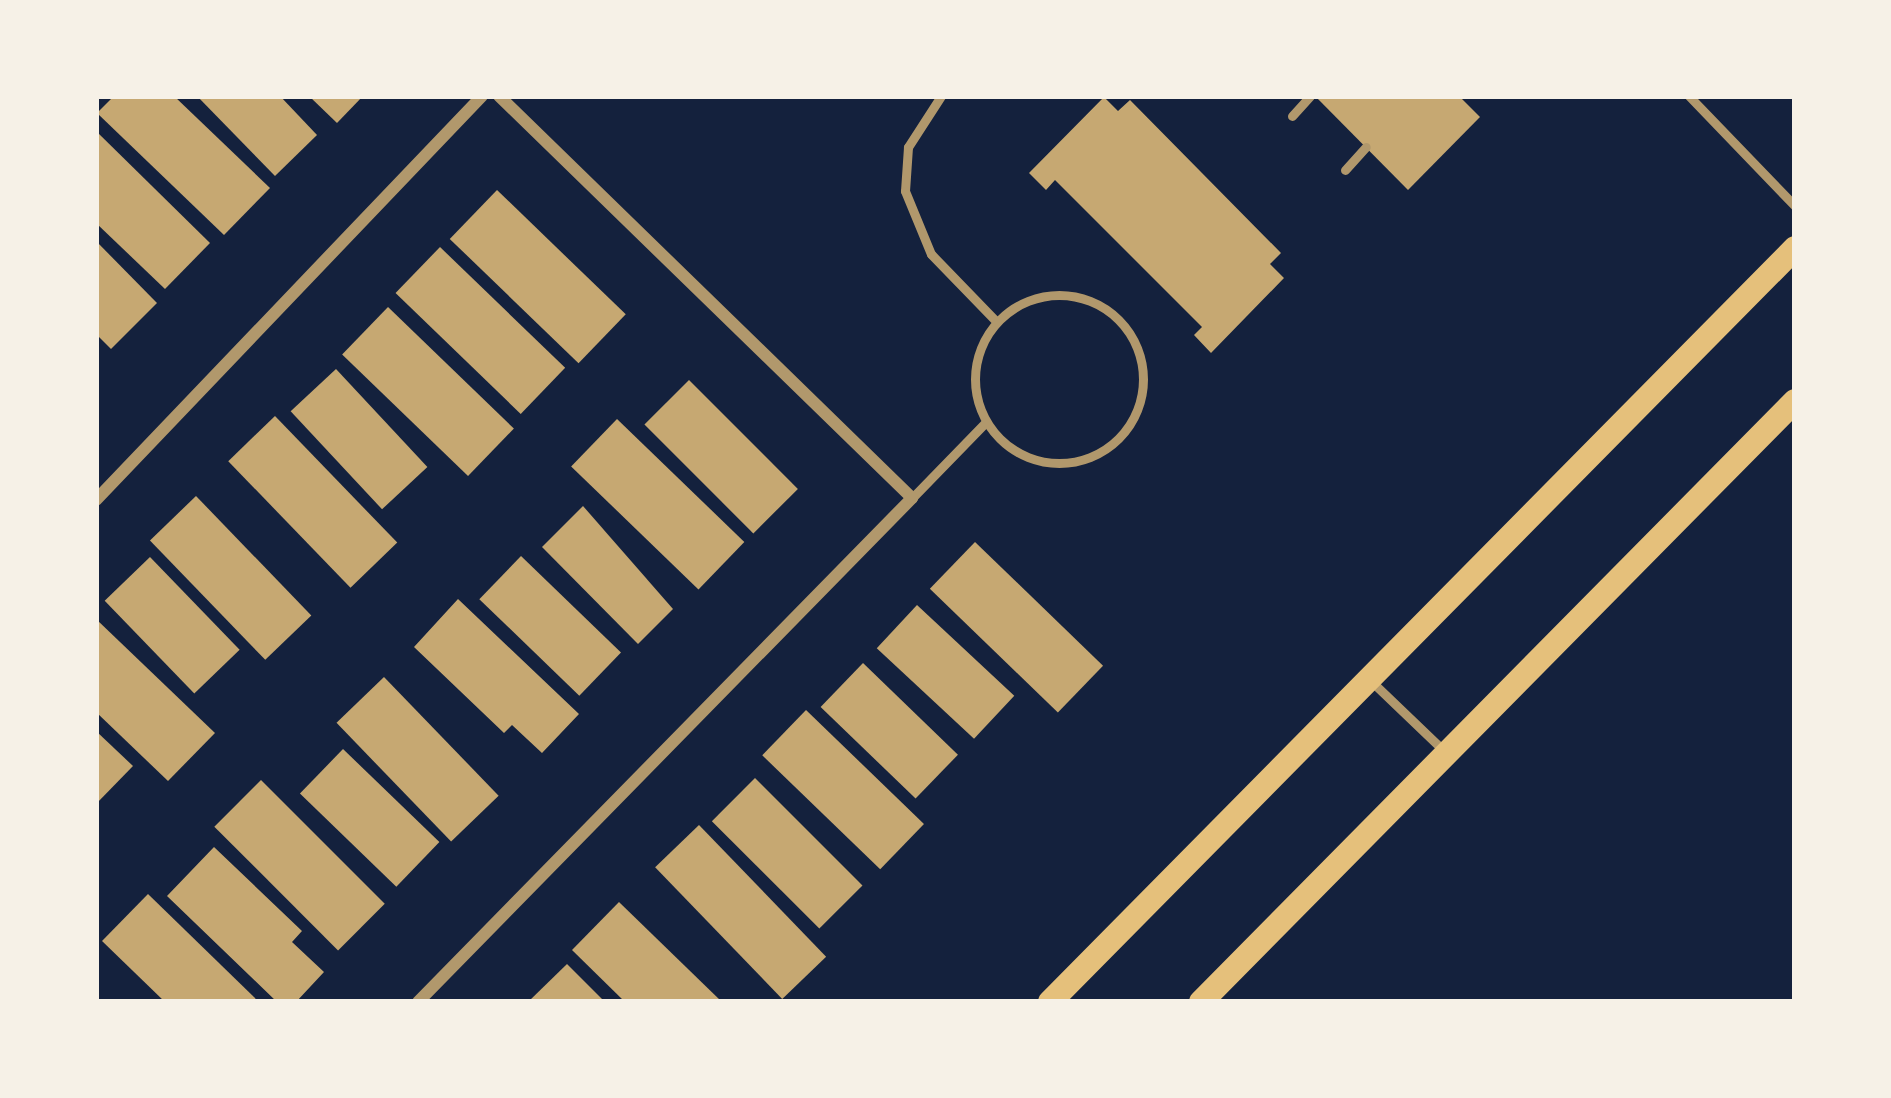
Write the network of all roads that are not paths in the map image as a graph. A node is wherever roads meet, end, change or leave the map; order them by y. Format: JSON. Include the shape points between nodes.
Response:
{"nodes":[{"id":1,"x":482,"y":96,"type":"edge"},
{"id":2,"x":499,"y":96,"type":"edge"},
{"id":3,"x":940,"y":96,"type":"edge"},
{"id":4,"x":1310,"y":96,"type":"edge"},
{"id":5,"x":1689,"y":96,"type":"edge"},
{"id":6,"x":1292,"y":116,"type":"dead end"},
{"id":7,"x":1366,"y":147,"type":"dead end"},
{"id":8,"x":1345,"y":170,"type":"dead end"},
{"id":9,"x":1795,"y":206,"type":"edge"},
{"id":10,"x":1795,"y":248,"type":"edge"},
{"id":11,"x":996,"y":321,"type":"junction"},
{"id":12,"x":1795,"y":401,"type":"edge"},
{"id":13,"x":986,"y":422,"type":"junction"},
{"id":14,"x":911,"y":498,"type":"junction"},
{"id":15,"x":96,"y":500,"type":"edge"},
{"id":16,"x":1370,"y":680,"type":"junction"},
{"id":17,"x":1445,"y":753,"type":"junction"},
{"id":18,"x":418,"y":1002,"type":"edge"},
{"id":19,"x":1050,"y":1002,"type":"edge"},
{"id":20,"x":1201,"y":1002,"type":"edge"}],
"edges":[{"from":1,"to":15,"type":"street"},
{"from":2,"to":14,"type":"street"},
{"from":3,"to":11,"type":"lane","via":[[908,146],[904,191],[931,254]]},
{"from":4,"to":6,"type":"lane"},
{"from":5,"to":9,"type":"lane"},
{"from":7,"to":8,"type":"lane"},
{"from":10,"to":16,"type":"main road"},
{"from":11,"to":13,"type":"lane","via":[[974,370]]},
{"from":11,"to":13,"type":"lane","via":[[1043,295],[1096,303],[1135,342],[1142,399],[1111,447],[1085,460],[1028,458]]},
{"from":12,"to":17,"type":"main road"},
{"from":13,"to":14,"type":"lane"},
{"from":14,"to":18,"type":"street"},
{"from":16,"to":17,"type":"lane"},
{"from":16,"to":19,"type":"main road"},
{"from":17,"to":20,"type":"main road"}]}
